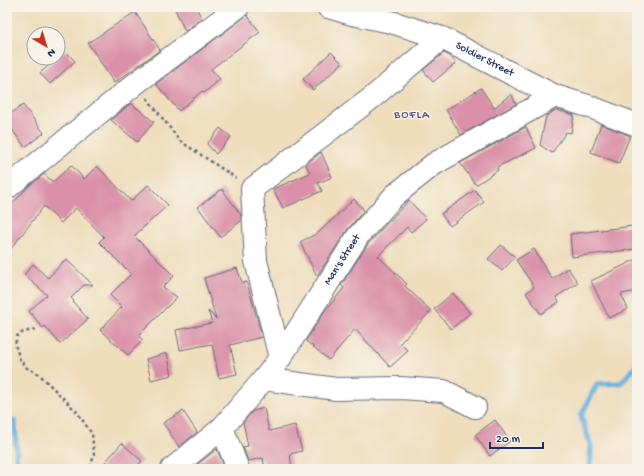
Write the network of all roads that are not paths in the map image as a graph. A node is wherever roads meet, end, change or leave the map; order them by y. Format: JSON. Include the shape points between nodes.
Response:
{"nodes":[{"id":1,"x":238,"y":7,"type":"edge"},
{"id":2,"x":328,"y":7,"type":"edge"},
{"id":3,"x":442,"y":38,"type":"junction"},
{"id":4,"x":555,"y":96,"type":"junction"},
{"id":5,"x":637,"y":125,"type":"edge"},
{"id":6,"x":7,"y":188,"type":"edge"},
{"id":7,"x":280,"y":358,"type":"junction"},
{"id":8,"x":264,"y":379,"type":"junction"},
{"id":9,"x":474,"y":407,"type":"dead end"},
{"id":10,"x":222,"y":428,"type":"junction"},
{"id":11,"x":172,"y":469,"type":"edge"},
{"id":12,"x":238,"y":469,"type":"edge"}],
"edges":[{"from":1,"to":6,"type":"street","via":[[135,84]]},
{"from":2,"to":3,"type":"street","name":"Soldier Street","via":[[391,22]]},
{"from":3,"to":4,"type":"street","name":"Soldier Street"},
{"from":3,"to":7,"type":"street","via":[[373,97],[252,189],[256,261]]},
{"from":4,"to":5,"type":"street","name":"Soldier Street"},
{"from":4,"to":7,"type":"street","name":"Man's Street","via":[[434,164],[395,195],[358,236]]},
{"from":7,"to":8,"type":"street","name":"Man's Street"},
{"from":8,"to":9,"type":"street","via":[[336,389],[401,388],[444,391]]},
{"from":8,"to":10,"type":"street","name":"Man's Street"},
{"from":10,"to":11,"type":"street","name":"Man's Street"},
{"from":10,"to":12,"type":"street"}]}
